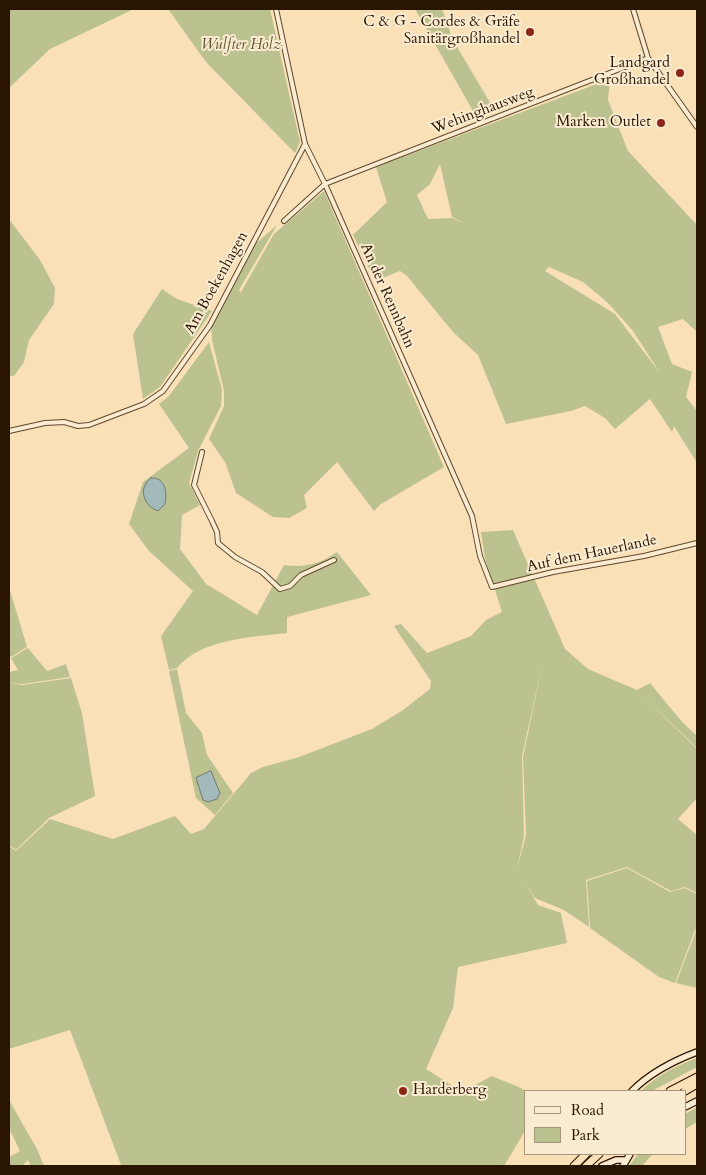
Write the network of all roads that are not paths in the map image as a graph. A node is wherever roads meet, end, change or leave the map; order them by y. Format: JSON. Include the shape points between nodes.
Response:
{"nodes":[{"id":1,"x":276,"y":9,"type":"edge"},
{"id":2,"x":634,"y":9,"type":"edge"},
{"id":3,"x":648,"y":58,"type":"junction"},
{"id":4,"x":697,"y":127,"type":"edge"},
{"id":5,"x":306,"y":144,"type":"junction"},
{"id":6,"x":326,"y":184,"type":"junction"},
{"id":7,"x":284,"y":221,"type":"dead end"},
{"id":8,"x":9,"y":431,"type":"edge"},
{"id":9,"x":202,"y":452,"type":"dead end"},
{"id":10,"x":697,"y":543,"type":"edge"},
{"id":11,"x":334,"y":560,"type":"dead end"},
{"id":12,"x":492,"y":587,"type":"joint"},
{"id":13,"x":697,"y":1052,"type":"edge"},
{"id":14,"x":697,"y":1077,"type":"edge"},
{"id":15,"x":697,"y":1084,"type":"edge"},
{"id":16,"x":633,"y":1090,"type":"edge"},
{"id":17,"x":672,"y":1090,"type":"edge"},
{"id":18,"x":686,"y":1090,"type":"edge"},
{"id":19,"x":697,"y":1100,"type":"edge"},
{"id":20,"x":686,"y":1106,"type":"edge"},
{"id":21,"x":585,"y":1155,"type":"edge"},
{"id":22,"x":598,"y":1155,"type":"edge"},
{"id":23,"x":624,"y":1163,"type":"edge"},
{"id":24,"x":574,"y":1166,"type":"edge"},
{"id":25,"x":586,"y":1166,"type":"edge"},
{"id":26,"x":602,"y":1166,"type":"edge"}],
"edges":[{"from":1,"to":5,"type":"street","name":"An der Rennbahn"},
{"from":2,"to":3,"type":"street"},
{"from":3,"to":4,"type":"street"},
{"from":3,"to":6,"type":"street","name":"Wehinghausweg"},
{"from":5,"to":6,"type":"street","name":"An der Rennbahn"},
{"from":5,"to":8,"type":"street","name":"Am Boekenhagen","via":[[210,325],[163,391],[144,404],[89,425],[46,423]]},
{"from":6,"to":7,"type":"street"},
{"from":6,"to":12,"type":"street","name":"An der Rennbahn","via":[[472,516],[480,556]]},
{"from":9,"to":11,"type":"street","via":[[194,485],[217,532],[218,543],[235,558],[262,572],[280,589]]},
{"from":10,"to":12,"type":"street","name":"Auf dem Hauerlande"},
{"from":13,"to":16,"type":"street","via":[[650,1076]]},
{"from":14,"to":17,"type":"highway"},
{"from":15,"to":18,"type":"highway"},
{"from":19,"to":20,"type":"street"},
{"from":21,"to":24,"type":"highway"},
{"from":22,"to":25,"type":"highway"},
{"from":23,"to":26,"type":"street","via":[[616,1160]]}]}
